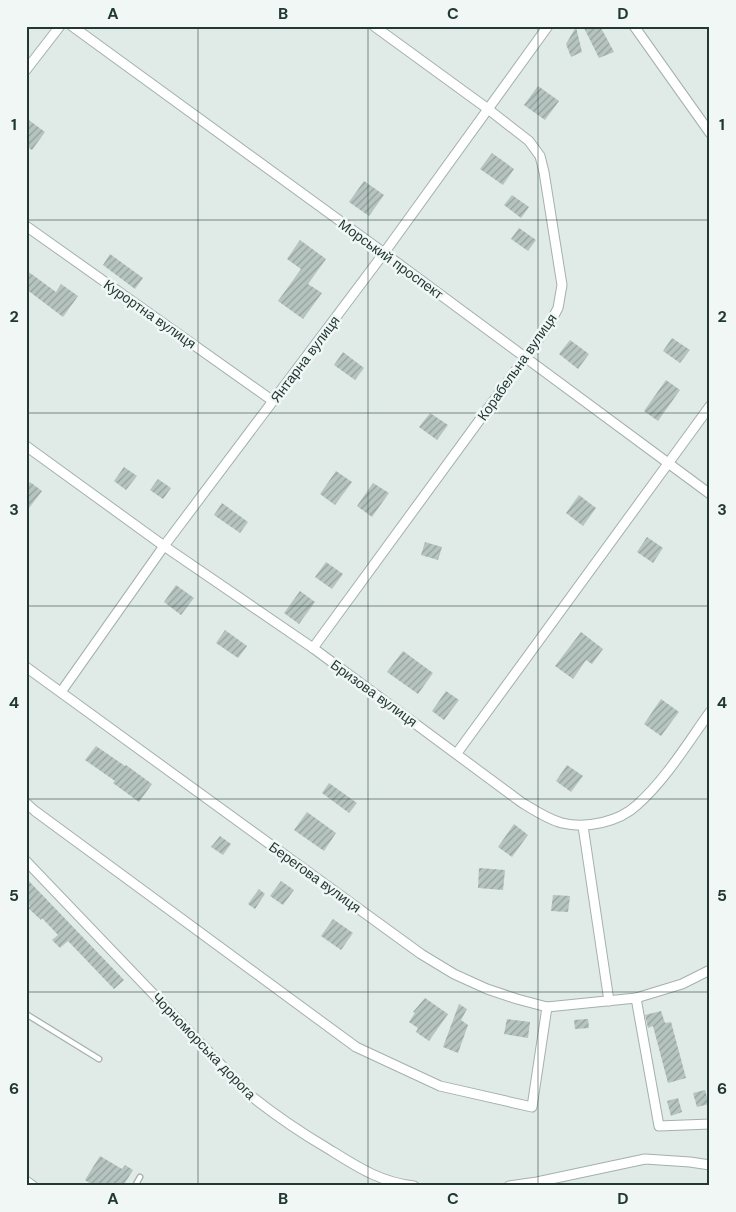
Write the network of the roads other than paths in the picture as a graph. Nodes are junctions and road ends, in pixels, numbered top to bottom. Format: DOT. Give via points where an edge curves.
graph roads {
  1 [pos="60,26"];
  2 [pos="72,26"];
  3 [pos="374,26"];
  4 [pos="548,26"];
  5 [pos="634,26"];
  6 [pos="26,70"];
  7 [pos="488,109"];
  8 [pos="710,133"];
  9 [pos="26,226"];
  10 [pos="384,253"];
  11 [pos="525,358"];
  12 [pos="273,401"];
  13 [pos="710,406"];
  14 [pos="26,446"];
  15 [pos="667,463"];
  16 [pos="710,494"];
  17 [pos="164,546"];
  18 [pos="313,648"];
  19 [pos="26,667"];
  20 [pos="61,692"];
  21 [pos="710,712"];
  22 [pos="457,753"];
  23 [pos="26,803"];
  24 [pos="583,826"];
  25 [pos="26,861"];
  26 [pos="710,970"];
  27 [pos="636,998"];
  28 [pos="609,1001"];
  29 [pos="547,1007"];
  30 [pos="26,1014"];
  31 [pos="99,1059"];
  32 [pos="710,1124"];
  33 [pos="710,1165"];
  34 [pos="140,1177"];
  35 [pos="26,1181"];
  36 [pos="34,1186"];
  37 [pos="135,1186"];
  38 [pos="414,1186"];
  39 [pos="509,1186"];
  1 -- 6 [label="street"];
  2 -- 10 [label="street, Морський проспект"];
  3 -- 7 [label="street, Корабельна вулиця"];
  4 -- 7 [label="street, Янтарна вулиця"];
  5 -- 8 [label="street"];
  7 -- 10 [label="street, Янтарна вулиця"];
  7 -- 11 [label="street, Корабельна вулиця" via="529,141 540,156 562,285 558,308"];
  9 -- 12 [label="street, Курортна вулиця"];
  10 -- 11 [label="street, Морський проспект"];
  10 -- 12 [label="street, Янтарна вулиця"];
  11 -- 15 [label="street, Морський проспект"];
  11 -- 18 [label="street, Корабельна вулиця"];
  12 -- 17 [label="street, Янтарна вулиця"];
  13 -- 15 [label="street"];
  14 -- 17 [label="street, Бризова вулиця"];
  15 -- 16 [label="street, Морський проспект"];
  15 -- 22 [label="street"];
  17 -- 18 [label="street, Бризова вулиця"];
  17 -- 20 [label="street, Янтарна вулиця"];
  18 -- 22 [label="street, Бризова вулиця"];
  19 -- 20 [label="street, Берегова вулиця"];
  20 -- 29 [label="street, Берегова вулиця" via="421,954 487,989"];
  21 -- 24 [label="street, Бризова вулиця" via="658,783 636,807 618,817"];
  22 -- 24 [label="street, Бризова вулиця" via="542,815 562,823"];
  23 -- 29 [label="street" via="356,1047 440,1086 532,1107"];
  24 -- 28 [label="street"];
  25 -- 38 [label="street, Чорноморська дорога" via="250,1096 366,1172 396,1184"];
  26 -- 27 [label="street, Берегова вулиця" via="682,984"];
  27 -- 28 [label="street, Берегова вулиця"];
  27 -- 32 [label="street" via="659,1126"];
  28 -- 29 [label="street, Берегова вулиця"];
  30 -- 31 [label="lane"];
  33 -- 39 [label="street" via="645,1160"];
  34 -- 37 [label="lane"];
  35 -- 36 [label="street"];
}
